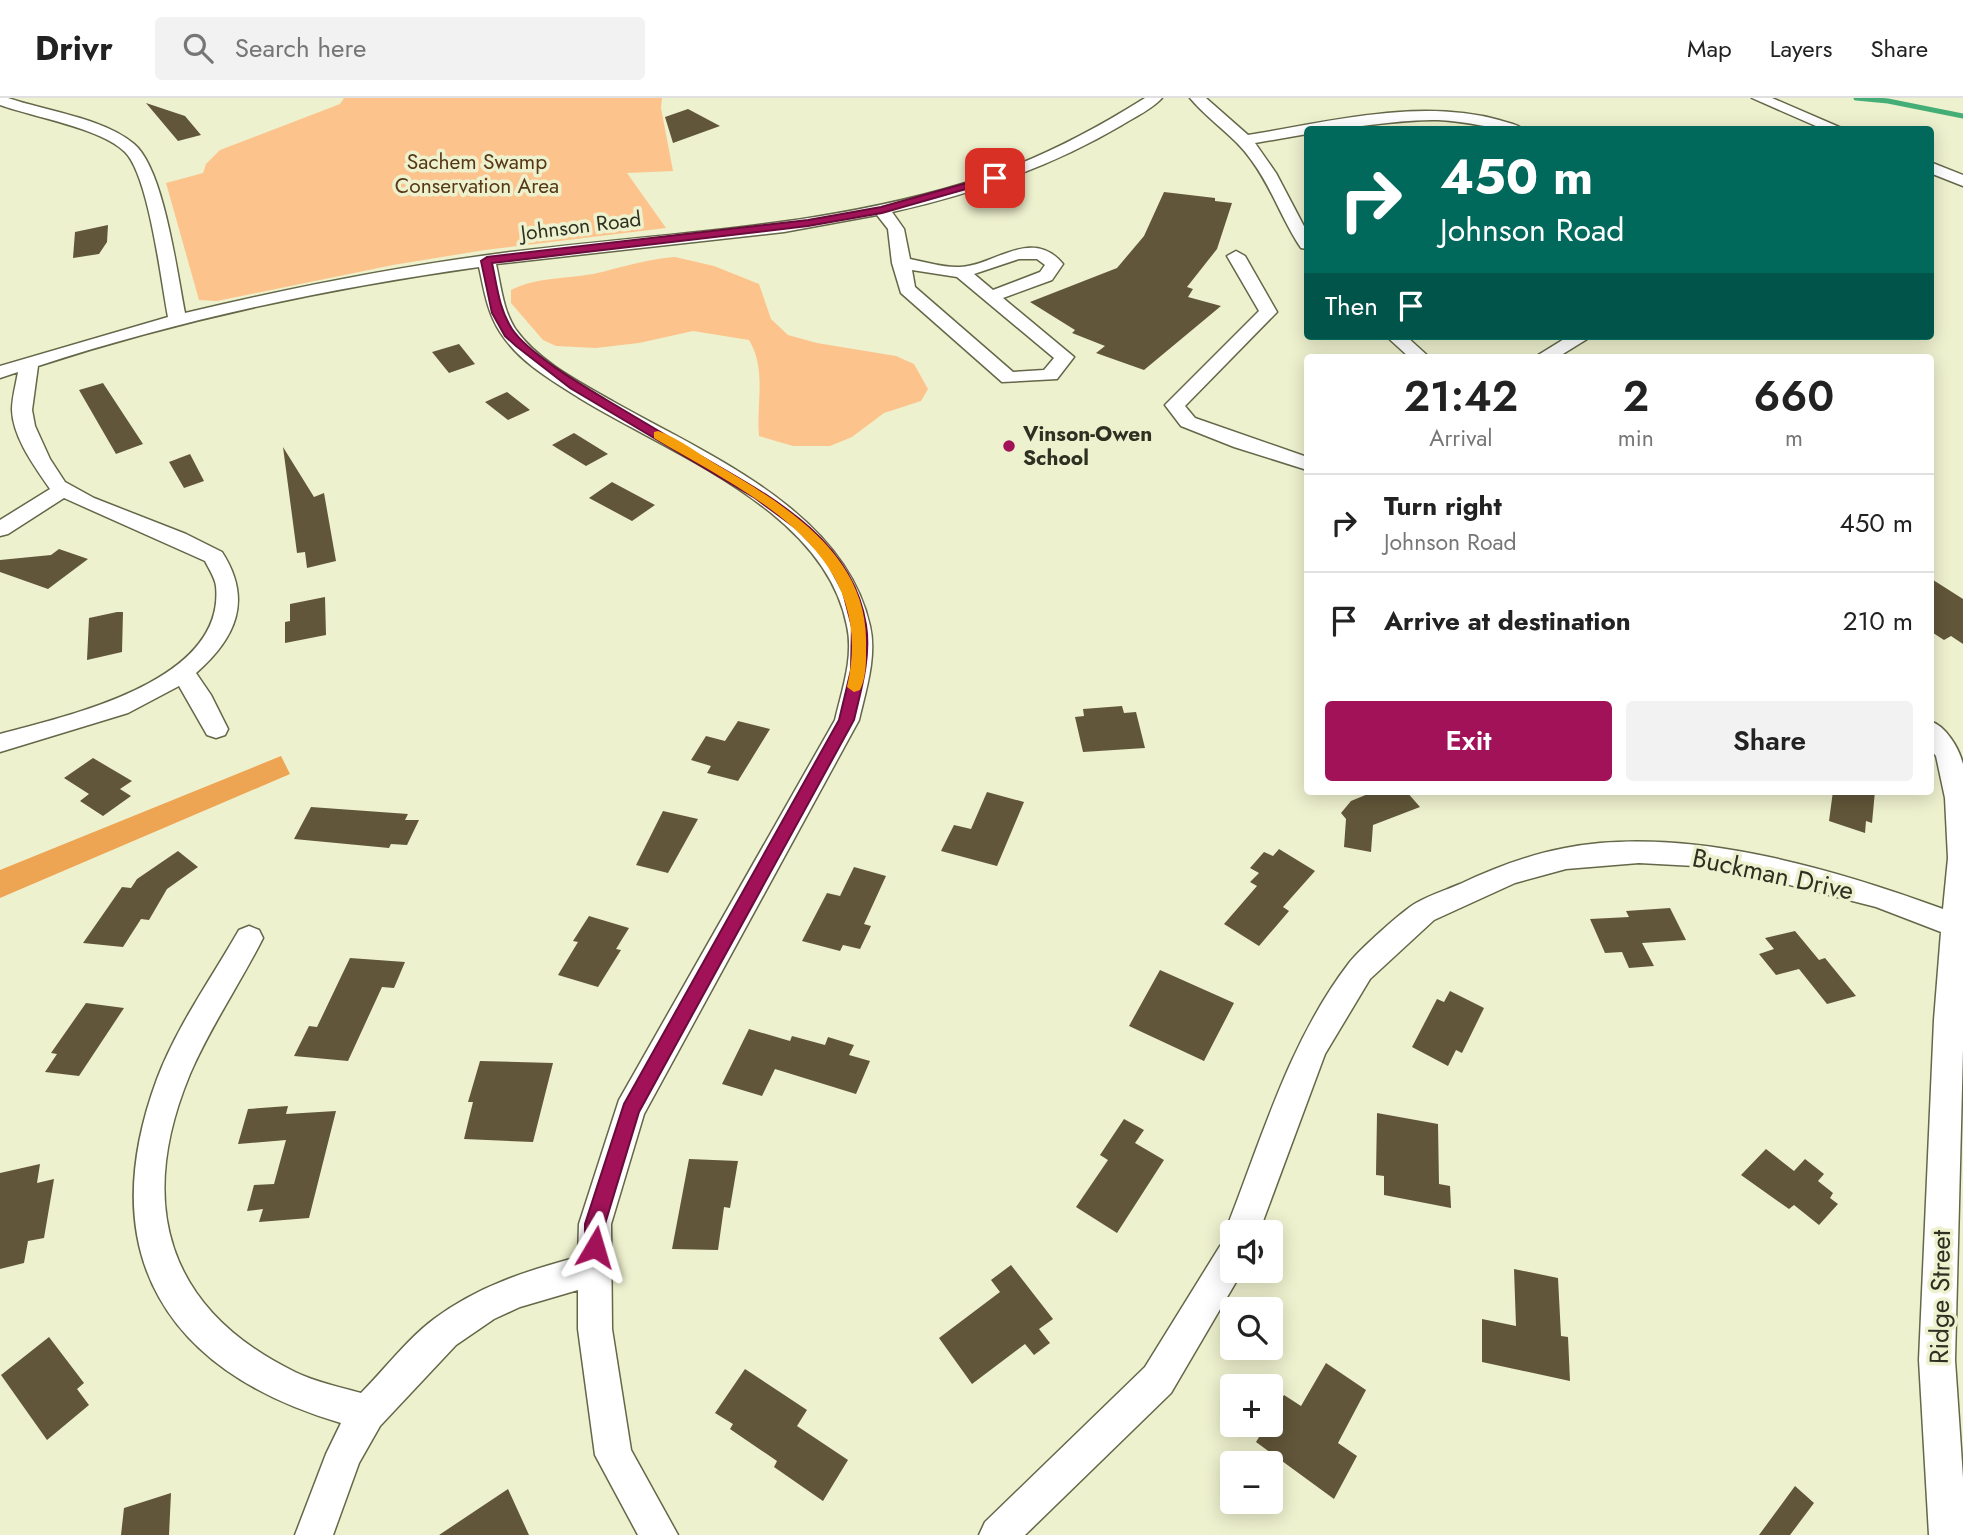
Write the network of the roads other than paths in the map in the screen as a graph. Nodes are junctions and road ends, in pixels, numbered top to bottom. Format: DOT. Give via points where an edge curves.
graph roads {
  1 [pos="1155,98"];
  2 [pos="1197,98"];
  3 [pos="1762,98"];
  4 [pos="0,100"];
  5 [pos="1334,126"];
  6 [pos="1501,126"];
  7 [pos="1829,126"];
  8 [pos="1304,131"];
  9 [pos="1246,140"];
  10 [pos="1934,169"];
  11 [pos="1963,181"];
  12 [pos="882,210"];
  13 [pos="1304,240"];
  14 [pos="1236,256"];
  15 [pos="487,261"];
  16 [pos="901,262"];
  17 [pos="962,273"];
  18 [pos="992,296"];
  19 [pos="178,321"];
  20 [pos="1400,340"];
  21 [pos="1576,340"];
  22 [pos="1416,354"];
  23 [pos="1550,354"];
  24 [pos="29,362"];
  25 [pos="0,372"];
  26 [pos="1304,463"];
  27 [pos="64,489"];
  28 [pos="0,529"];
  29 [pos="182,672"];
  30 [pos="216,729"];
  31 [pos="1934,735"];
  32 [pos="0,743"];
  33 [pos="1961,925"];
  34 [pos="249,938"];
  35 [pos="1247,1220"];
  36 [pos="595,1269"];
  37 [pos="1220,1278"];
  38 [pos="367,1413"];
  39 [pos="314,1535"];
  40 [pos="659,1535"];
  41 [pos="998,1535"];
  42 [pos="1948,1535"];
  1 -- 12 [label="street, Johnson Road" via="1056,154 988,181"];
  2 -- 9 [label="street"];
  3 -- 7 [label="street"];
  4 -- 19 [label="street" via="107,135 132,149 153,195"];
  5 -- 6 [label="street" via="1412,114 1465,117"];
  8 -- 9 [label="street"];
  9 -- 13 [label="street"];
  10 -- 11 [label="street"];
  12 -- 15 [label="street, Johnson Road" via="797,225"];
  12 -- 16 [label="street" via="896,229"];
  14 -- 26 [label="street" via="1268,312 1175,405 1188,422"];
  15 -- 19 [label="street, Johnson Road" via="321,288"];
  15 -- 36 [label="street" via="497,313 509,333 574,386 801,526 830,556 850,592 859,627 858,670 847,720 630,1110 595,1224"];
  16 -- 17 [label="street"];
  16 -- 18 [label="street" via="907,289 1009,378 1050,375 1065,357"];
  17 -- 18 [label="street"];
  17 -- 18 [label="street" via="1017,254 1041,254 1055,264 1046,276"];
  19 -- 24 [label="street, Johnson Road"];
  20 -- 22 [label="street"];
  21 -- 23 [label="street"];
  24 -- 25 [label="street, Johnson Road"];
  24 -- 27 [label="street" via="22,410 25,426 40,459"];
  27 -- 28 [label="street"];
  27 -- 29 [label="street" via="214,557 227,584 225,619 209,649"];
  29 -- 30 [label="street"];
  29 -- 32 [label="street" via="101,715"];
  31 -- 33 [label="street, Ridge Street" via="1948,754 1958,798"];
  33 -- 35 [label="street, Buckman Drive" via="1868,894 1695,855 1639,852 1566,858 1507,874 1424,912 1360,970 1312,1049"];
  33 -- 42 [label="street, Ridge Street" via="1944,1120 1937,1360"];
  34 -- 38 [label="street" via="174,1075 154,1132 148,1182 154,1248 167,1283 213,1343 282,1385"];
  36 -- 38 [label="street" via="516,1291 482,1307 444,1334"];
  36 -- 40 [label="street" via="594,1329 613,1455"];
  37 -- 41 [label="street" via="1158,1380"];
  38 -- 39 [label="street" via="344,1454"];
}
